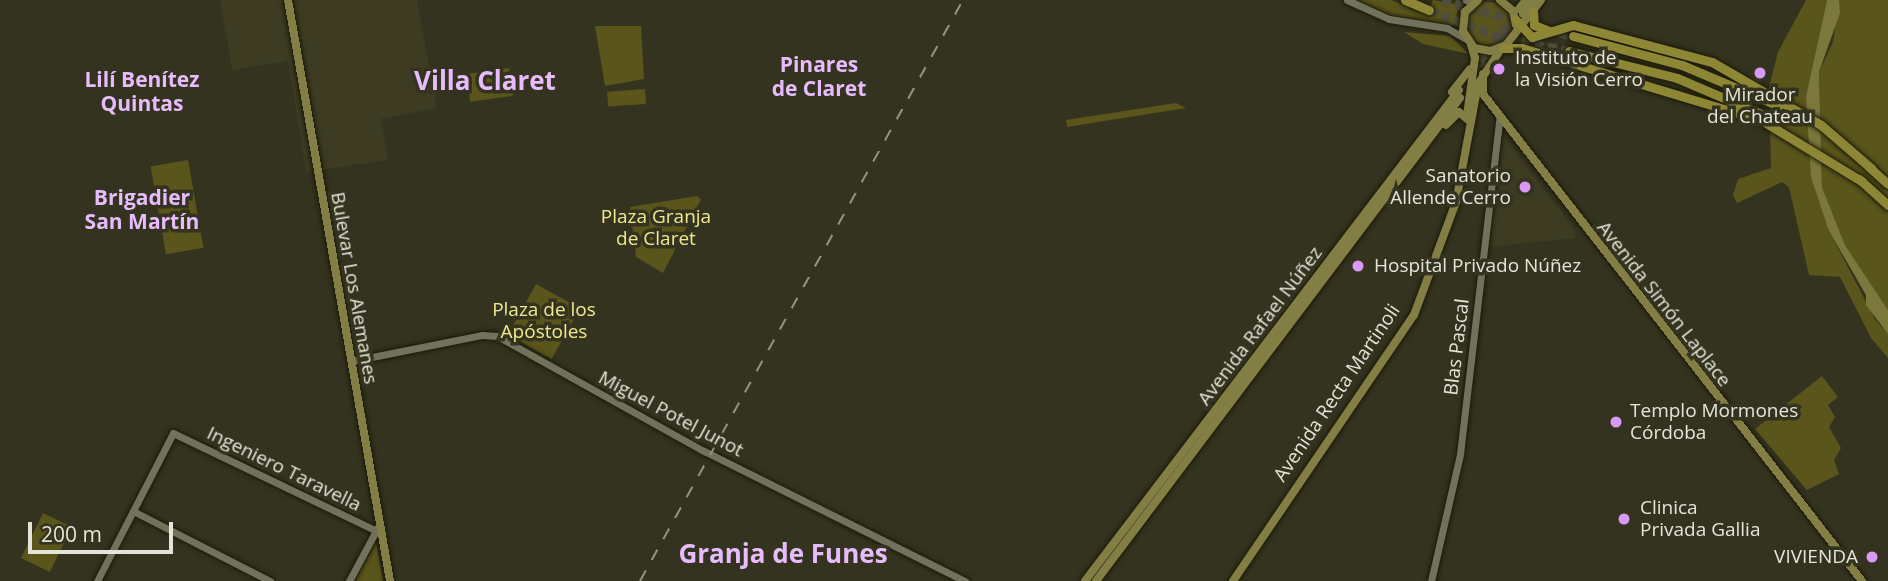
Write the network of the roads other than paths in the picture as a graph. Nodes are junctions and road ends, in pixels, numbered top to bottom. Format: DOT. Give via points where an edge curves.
graph roads {
  1 [pos="288,0"];
  2 [pos="1347,0"];
  3 [pos="1405,0"];
  4 [pos="1500,0"];
  5 [pos="1526,0"];
  6 [pos="1533,0"];
  7 [pos="1541,0"];
  8 [pos="1473,1"];
  9 [pos="1429,10"];
  10 [pos="1522,16"];
  11 [pos="1550,31"];
  12 [pos="1573,36"];
  13 [pos="1468,42"];
  14 [pos="1502,48"];
  15 [pos="1569,51"];
  16 [pos="1474,65"];
  17 [pos="1483,74"];
  18 [pos="1460,94"];
  19 [pos="1776,101"];
  20 [pos="1500,116"];
  21 [pos="1467,119"];
  22 [pos="1783,127"];
  23 [pos="1888,184"];
  24 [pos="1382,199"];
  25 [pos="1886,204"];
  26 [pos="1296,319"];
  27 [pos="1285,320"];
  28 [pos="1278,330"];
  29 [pos="352,361"];
  30 [pos="1257,369"];
  31 [pos="1340,420"];
  32 [pos="1325,450"];
  33 [pos="133,511"];
  34 [pos="379,529"];
  35 [pos="97,581"];
  36 [pos="270,581"];
  37 [pos="349,581"];
  38 [pos="390,581"];
  39 [pos="965,581"];
  40 [pos="1085,581"];
  41 [pos="1096,581"];
  42 [pos="1227,581"];
  43 [pos="1233,581"];
  44 [pos="1431,581"];
  45 [pos="1862,581"];
  1 -- 29 [label="main road, Bulevar Los Alemanes"];
  2 -- 13 [label="main road" via="1396,21 1451,30"];
  3 -- 9 [label="highway"];
  4 -- 10 [label="main road"];
  5 -- 10 [label="main road"];
  6 -- 10 [label="main road"];
  7 -- 10 [label="main road"];
  8 -- 13 [label="main road, Avenida Recta Martinoli" via="1463,20"];
  10 -- 11 [label="highway" via="1535,27"];
  10 -- 11 [label="highway" via="1535,37"];
  10 -- 14 [label="main road"];
  11 -- 19 [label="highway" via="1573,26 1683,51 1724,67"];
  12 -- 19 [label="highway" via="1691,68"];
  13 -- 14 [label="main road" via="1486,51"];
  13 -- 16 [label="main road, Avenida Recta Martinoli"];
  14 -- 17 [label="main road"];
  14 -- 22 [label="highway" via="1522,48"];
  15 -- 22 [label="highway" via="1677,78"];
  16 -- 21 [label="main road, Avenida Recta Martinoli"];
  16 -- 24 [label="main road"];
  17 -- 20 [label="main road, Avenida Simón Laplace" via="1481,90"];
  17 -- 32 [label="main road, Avenida Recta Martinoli" via="1456,202 1428,285 1392,353"];
  18 -- 24 [label="main road, Avenida Rafael Núñez"];
  19 -- 23 [label="highway"];
  20 -- 44 [label="main road, Blas Pascal" via="1460,454"];
  20 -- 45 [label="main road, Avenida Simón Laplace"];
  21 -- 24 [label="main road" via="1464,113 1455,114"];
  21 -- 31 [label="main road, Avenida Recta Martinoli" via="1451,201 1423,284 1388,351"];
  22 -- 25 [label="highway" via="1863,182"];
  24 -- 26 [label="main road, Avenida Rafael Núñez"];
  24 -- 27 [label="main road, Avenida Rafael Núñez"];
  26 -- 27 [label="main road"];
  26 -- 30 [label="main road, Avenida Rafael Núñez"];
  27 -- 28 [label="main road, Avenida Rafael Núñez"];
  28 -- 30 [label="main road"];
  28 -- 40 [label="main road, Avenida Rafael Núñez"];
  29 -- 34 [label="main road, Bulevar Los Alemanes"];
  29 -- 39 [label="main road, Miguel Potel Junot" via="482,335 497,337 704,451"];
  30 -- 41 [label="main road, Avenida Rafael Núñez"];
  31 -- 32 [label="main road"];
  31 -- 42 [label="main road, Avenida Recta Martinoli"];
  32 -- 43 [label="main road, Avenida Recta Martinoli"];
  33 -- 34 [label="main road, Ingeniero Taravella" via="173,433"];
  33 -- 35 [label="main road"];
  33 -- 36 [label="main road"];
  34 -- 37 [label="main road"];
  34 -- 38 [label="main road, Bulevar Los Alemanes"];
}
